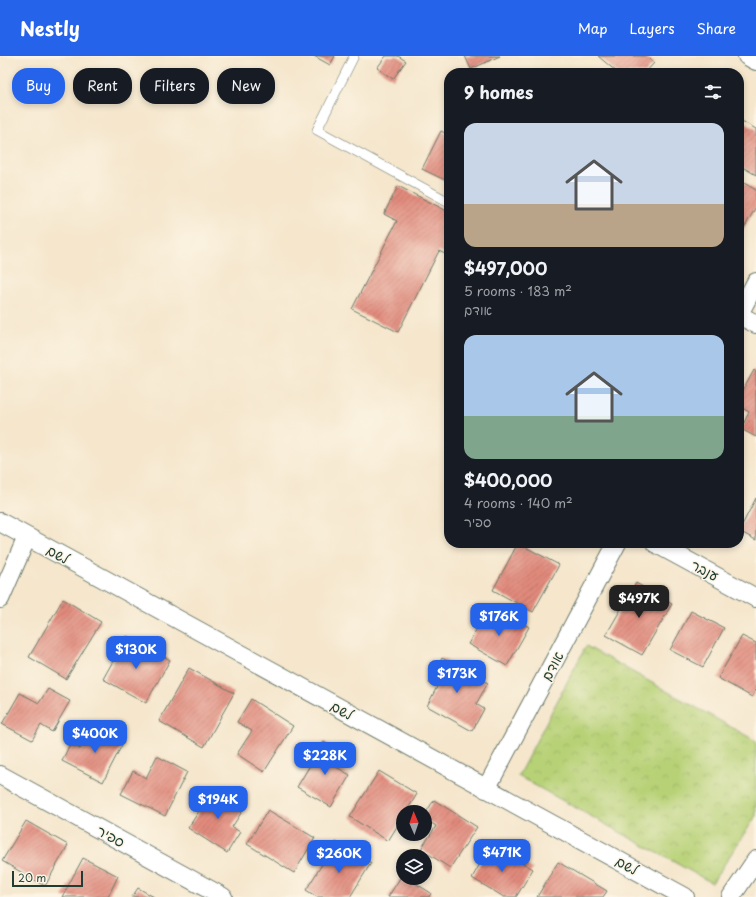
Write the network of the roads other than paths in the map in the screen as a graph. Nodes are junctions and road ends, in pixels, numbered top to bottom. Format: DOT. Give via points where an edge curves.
graph roads {
  1 [pos="354,56"];
  2 [pos="747,56"];
  3 [pos="756,61"];
  4 [pos="444,199"];
  5 [pos="756,282"];
  6 [pos="744,305"];
  7 [pos="744,318"];
  8 [pos="756,324"];
  9 [pos="0,522"];
  10 [pos="27,537"];
  11 [pos="614,548"];
  12 [pos="664,548"];
  13 [pos="756,598"];
  14 [pos="0,599"];
  15 [pos="0,776"];
  16 [pos="486,788"];
  17 [pos="756,860"];
  18 [pos="216,895"];
  19 [pos="685,897"];
  20 [pos="731,897"];
  1 -- 4 [label="lane" via="317,130"];
  2 -- 3 [label="street"];
  5 -- 6 [label="street"];
  7 -- 8 [label="street"];
  9 -- 10 [label="street, לשם"];
  10 -- 14 [label="street"];
  10 -- 16 [label="street, לשם"];
  11 -- 16 [label="street, אודם"];
  12 -- 13 [label="street, ענבר"];
  15 -- 18 [label="street, ספיר"];
  16 -- 19 [label="street, לשם"];
  17 -- 20 [label="street"];
}
